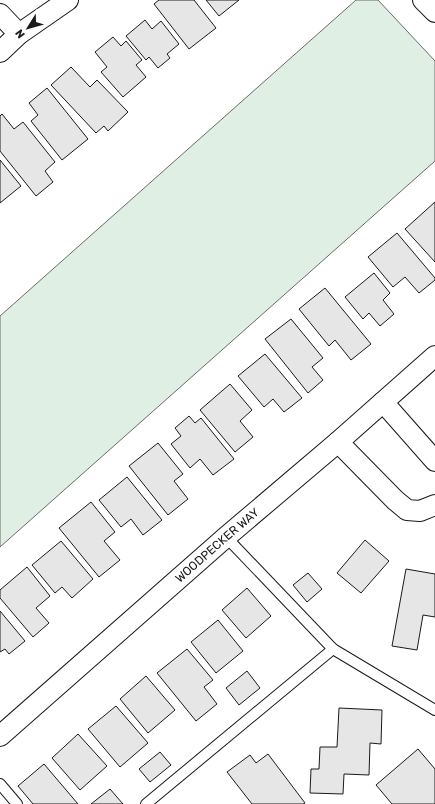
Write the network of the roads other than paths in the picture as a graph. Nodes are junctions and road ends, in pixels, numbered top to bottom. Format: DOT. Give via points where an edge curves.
graph roads {
  1 [pos="68,0"];
  2 [pos="423,0"];
  3 [pos="435,12"];
  4 [pos="0,14"];
  5 [pos="19,34"];
  6 [pos="0,52"];
  7 [pos="435,356"];
  8 [pos="383,402"];
  9 [pos="338,442"];
  10 [pos="435,461"];
  11 [pos="435,506"];
  12 [pos="226,536"];
  13 [pos="333,649"];
  14 [pos="435,710"];
  15 [pos="0,736"];
  16 [pos="0,784"];
  17 [pos="17,804"];
  18 [pos="146,804"];
  1 -- 5 [label="street"];
  2 -- 3 [label="street"];
  4 -- 5 [label="street"];
  5 -- 6 [label="street"];
  7 -- 8 [label="street, WOODPECKER WAY"];
  8 -- 9 [label="street, WOODPECKER WAY"];
  8 -- 10 [label="street"];
  9 -- 11 [label="street" via="407,510 420,511"];
  9 -- 12 [label="street, WOODPECKER WAY"];
  12 -- 13 [label="lane"];
  12 -- 15 [label="street, WOODPECKER WAY"];
  13 -- 14 [label="lane"];
  13 -- 18 [label="lane"];
  16 -- 17 [label="lane"];
}
